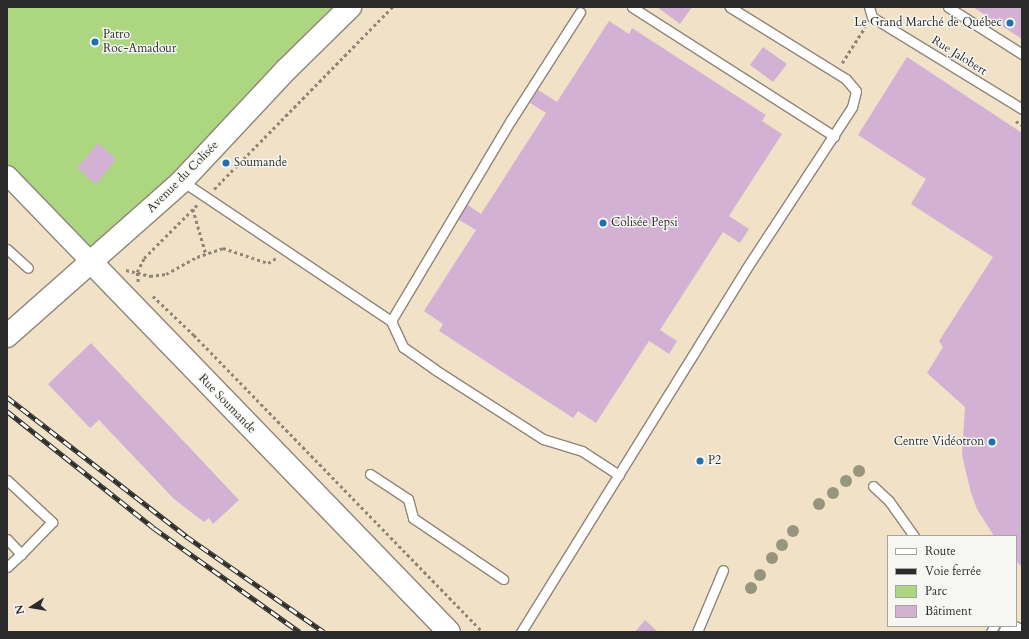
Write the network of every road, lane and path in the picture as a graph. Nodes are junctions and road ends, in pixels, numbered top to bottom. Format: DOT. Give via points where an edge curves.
graph roads {
  1 [pos="350,7"];
  2 [pos="392,7"];
  3 [pos="632,7"];
  4 [pos="730,7"];
  5 [pos="869,7"];
  6 [pos="948,7"];
  7 [pos="580,12"];
  8 [pos="866,19"];
  9 [pos="1022,54"];
  10 [pos="836,73"];
  11 [pos="1022,109"];
  12 [pos="834,136"];
  13 [pos="7,175"];
  14 [pos="182,181"];
  15 [pos="206,197"];
  16 [pos="192,209"];
  17 [pos="7,249"];
  18 [pos="287,252"];
  19 [pos="206,254"];
  20 [pos="92,263"];
  21 [pos="28,268"];
  22 [pos="137,272"];
  23 [pos="143,287"];
  24 [pos="149,292"];
  25 [pos="391,321"];
  26 [pos="7,336"];
  27 [pos="370,474"];
  28 [pos="619,475"];
  29 [pos="7,480"];
  30 [pos="873,486"];
  31 [pos="913,535"];
  32 [pos="7,539"];
  33 [pos="21,554"];
  34 [pos="7,567"];
  35 [pos="723,570"];
  36 [pos="503,579"];
  37 [pos="449,632"];
  38 [pos="484,632"];
  39 [pos="521,632"];
  40 [pos="698,632"];
  1 -- 14 [label="street, Avenue du Colisée" via="286,70"];
  2 -- 15 [label="path"];
  3 -- 12 [label="lane"];
  4 -- 10 [label="lane"];
  5 -- 11 [label="lane, Rue Jalobert" via="872,17"];
  6 -- 9 [label="lane"];
  7 -- 25 [label="lane" via="511,120"];
  8 -- 10 [label="path" via="866,25"];
  10 -- 12 [label="lane" via="856,91 852,107"];
  12 -- 28 [label="lane" via="746,269"];
  13 -- 20 [label="street, Rue Soumande"];
  14 -- 15 [label="lane"];
  14 -- 20 [label="street, Avenue du Colisée"];
  15 -- 16 [label="path"];
  15 -- 18 [label="lane"];
  16 -- 19 [label="path"];
  16 -- 22 [label="path" via="144,258"];
  17 -- 21 [label="lane"];
  18 -- 19 [label="path" via="268,263 223,248"];
  18 -- 25 [label="lane"];
  19 -- 22 [label="path" via="166,274 150,276"];
  20 -- 26 [label="street, Avenue du Colisée"];
  20 -- 37 [label="street, Rue Soumande"];
  22 -- 23 [label="path" via="137,281"];
  24 -- 38 [label="path"];
  25 -- 28 [label="lane" via="403,347 434,370 544,439 582,451"];
  27 -- 36 [label="lane" via="408,499 413,518"];
  28 -- 39 [label="lane"];
  29 -- 33 [label="lane" via="52,522"];
  30 -- 31 [label="lane" via="889,501"];
  32 -- 33 [label="lane"];
  33 -- 34 [label="lane"];
  35 -- 40 [label="lane"];
}
